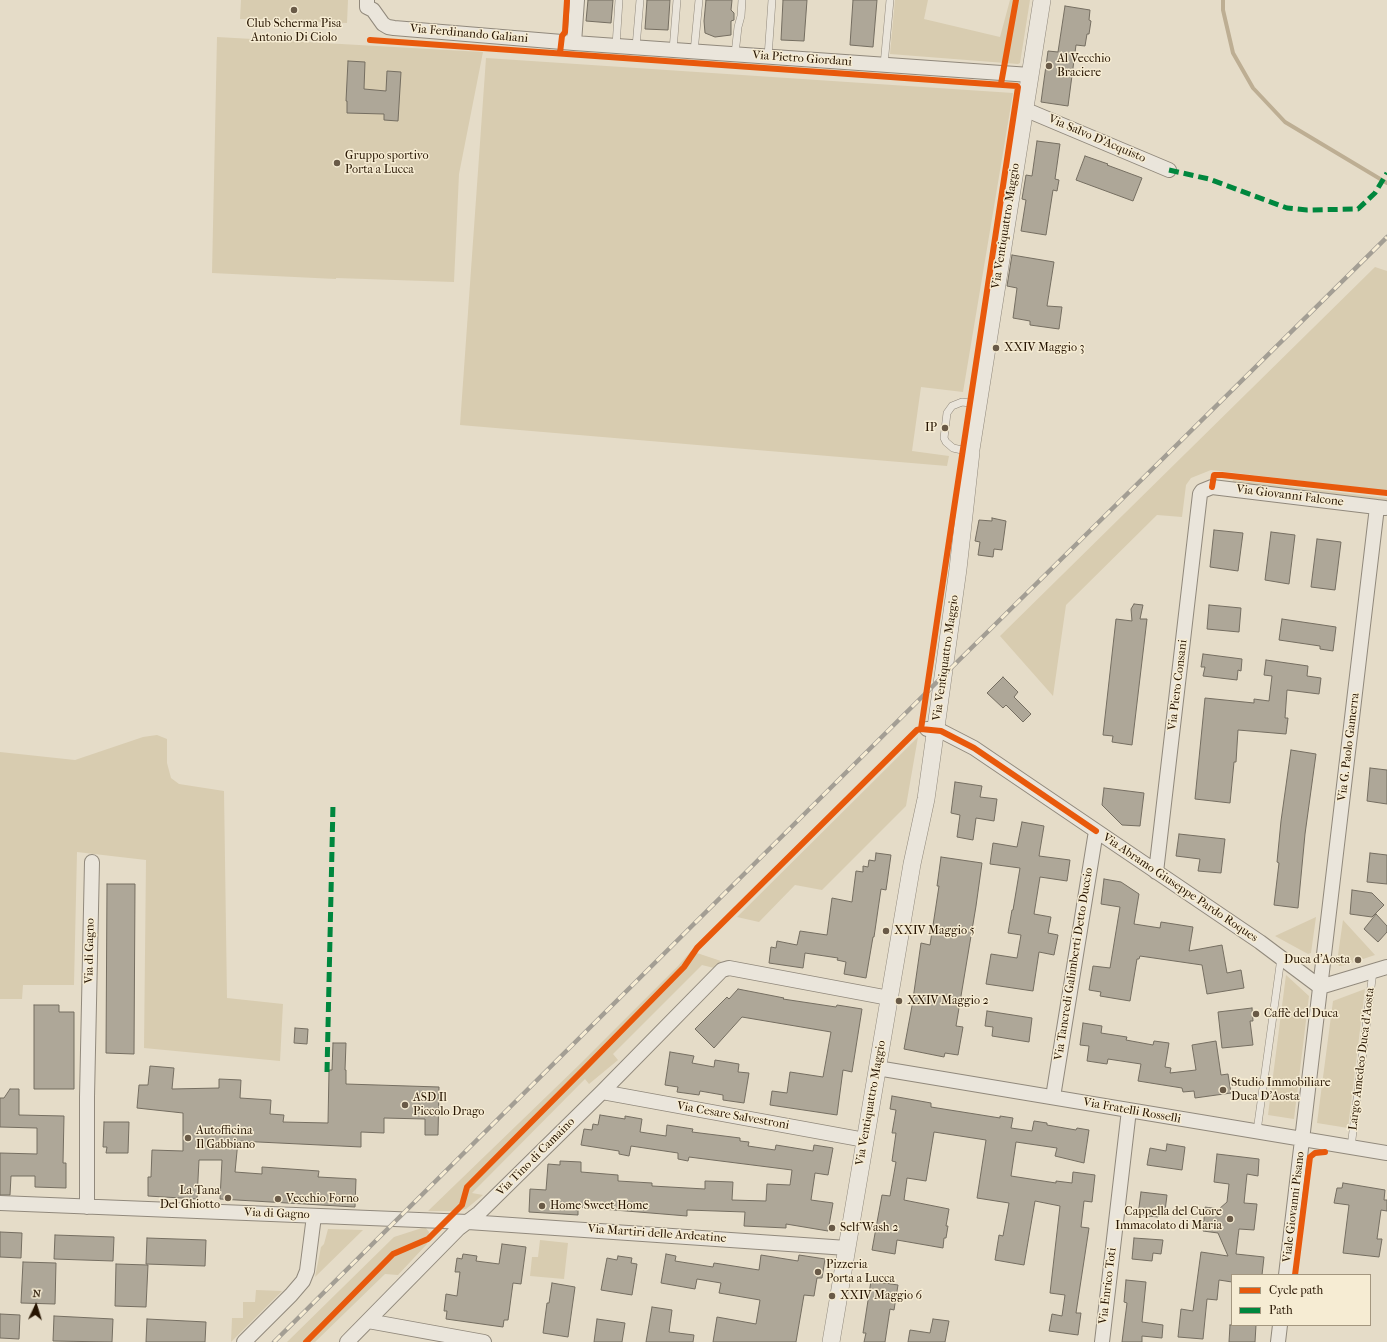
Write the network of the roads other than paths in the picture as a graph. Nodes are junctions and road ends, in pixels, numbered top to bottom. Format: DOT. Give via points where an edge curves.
graph roads {
  1 [pos="577,0"];
  2 [pos="619,0"];
  3 [pos="640,0"];
  4 [pos="677,0"];
  5 [pos="699,0"];
  6 [pos="742,0"];
  7 [pos="772,0"];
  8 [pos="890,0"];
  9 [pos="1042,0"];
  10 [pos="373,3"];
  11 [pos="574,43"];
  12 [pos="616,46"];
  13 [pos="636,47"];
  14 [pos="673,50"];
  15 [pos="694,52"];
  16 [pos="735,54"];
  17 [pos="768,57"];
  18 [pos="884,65"];
  19 [pos="1030,75"];
  20 [pos="1024,109"];
  21 [pos="1169,170"];
  22 [pos="978,404"];
  23 [pos="971,452"];
  24 [pos="1199,499"];
  25 [pos="1382,507"];
  26 [pos="932,730"];
  27 [pos="1096,831"];
  28 [pos="92,862"];
  29 [pos="1156,872"];
  30 [pos="1281,957"];
  31 [pos="1387,967"];
  32 [pos="1373,971"];
  33 [pos="1320,987"];
  34 [pos="889,998"];
  35 [pos="877,1068"];
  36 [pos="602,1092"];
  37 [pos="1053,1097"];
  38 [pos="1129,1110"];
  39 [pos="1257,1131"];
  40 [pos="1302,1139"];
  41 [pos="865,1140"];
  42 [pos="1351,1147"];
  43 [pos="1387,1153"];
  44 [pos="0,1203"];
  45 [pos="87,1207"];
  46 [pos="314,1216"];
  47 [pos="468,1222"];
  48 [pos="847,1248"];
  49 [pos="1286,1274"];
  50 [pos="368,1321"];
  51 [pos="1280,1326"];
  52 [pos="244,1342"];
  53 [pos="347,1342"];
  54 [pos="484,1342"];
  55 [pos="831,1342"];
  56 [pos="1102,1342"];
  57 [pos="1278,1342"];
  1 -- 11 [label="street"];
  2 -- 12 [label="lane"];
  3 -- 13 [label="lane"];
  4 -- 14 [label="lane"];
  5 -- 15 [label="lane"];
  6 -- 16 [label="lane"];
  7 -- 17 [label="lane"];
  8 -- 18 [label="lane"];
  9 -- 19 [label="street, Via Ventiquattro Maggio"];
  10 -- 11 [label="street, Via Ferdinando Galiani" via="383,24 390,28"];
  11 -- 12 [label="street, Via Pietro Giordani"];
  12 -- 13 [label="street, Via Pietro Giordani"];
  13 -- 14 [label="street, Via Pietro Giordani"];
  14 -- 15 [label="street, Via Pietro Giordani"];
  15 -- 16 [label="street, Via Pietro Giordani"];
  16 -- 17 [label="street, Via Pietro Giordani"];
  17 -- 18 [label="street, Via Pietro Giordani"];
  18 -- 19 [label="street, Via Pietro Giordani"];
  19 -- 20 [label="street, Via Ventiquattro Maggio"];
  20 -- 21 [label="street, Via Salvo D'Acquisto"];
  20 -- 22 [label="street, Via Ventiquattro Maggio"];
  22 -- 23 [label="street, Via Ventiquattro Maggio"];
  22 -- 23 [label="lane" via="962,402 952,406 947,413 944,438 946,442 953,448"];
  23 -- 26 [label="street, Via Ventiquattro Maggio" via="950,567"];
  24 -- 25 [label="street, Via Giovanni Falcone" via="1202,491 1212,487"];
  24 -- 29 [label="street, Via Piero Consani"];
  25 -- 33 [label="street, Via G. Paolo Gamerra"];
  26 -- 27 [label="street, Via Abramo Giuseppe Pardo Roques" via="953,736 974,748"];
  26 -- 34 [label="street, Via Ventiquattro Maggio" via="926,799"];
  27 -- 29 [label="street, Via Abramo Giuseppe Pardo Roques"];
  27 -- 37 [label="street, Via Tancredi Galimberti Detto Duccio"];
  28 -- 45 [label="street, Via di Gagno"];
  29 -- 30 [label="street, Via Abramo Giuseppe Pardo Roques"];
  30 -- 33 [label="street, Via Abramo Giuseppe Pardo Roques"];
  30 -- 39 [label="lane"];
  31 -- 32 [label="street"];
  32 -- 33 [label="street"];
  32 -- 42 [label="lane, Largo Amedeo Duca d'Aosta"];
  33 -- 40 [label="street"];
  34 -- 35 [label="street, Via Ventiquattro Maggio"];
  34 -- 36 [label="street, Via Tino di Camaino" via="729,968 722,970"];
  35 -- 37 [label="street, Via Fratelli Rosselli"];
  35 -- 41 [label="street, Via Ventiquattro Maggio"];
  36 -- 41 [label="street, Via Cesare Salvestroni"];
  36 -- 47 [label="street, Via Tino di Camaino"];
  37 -- 38 [label="street, Via Fratelli Rosselli"];
  38 -- 39 [label="street, Via Fratelli Rosselli"];
  38 -- 56 [label="street, Via Enrico Toti"];
  39 -- 40 [label="street, Via Fratelli Rosselli"];
  40 -- 42 [label="street, Via Fratelli Rosselli"];
  40 -- 49 [label="street, Viale Giovanni Pisano"];
  41 -- 48 [label="street, Via Ventiquattro Maggio"];
  42 -- 43 [label="street, Via Fratelli Rosselli"];
  44 -- 45 [label="street, Via di Gagno"];
  45 -- 46 [label="street, Via di Gagno"];
  46 -- 47 [label="street, Via di Gagno"];
  46 -- 52 [label="street" via="307,1271 303,1281"];
  47 -- 48 [label="street, Via Martiri delle Ardeatine"];
  47 -- 50 [label="street, Via Tino di Camaino" via="458,1229"];
  48 -- 55 [label="street, Via Ventiquattro Maggio"];
  50 -- 53 [label="street, Via Tino di Camaino"];
  50 -- 54 [label="street"];
  51 -- 57 [label="street"];
}
